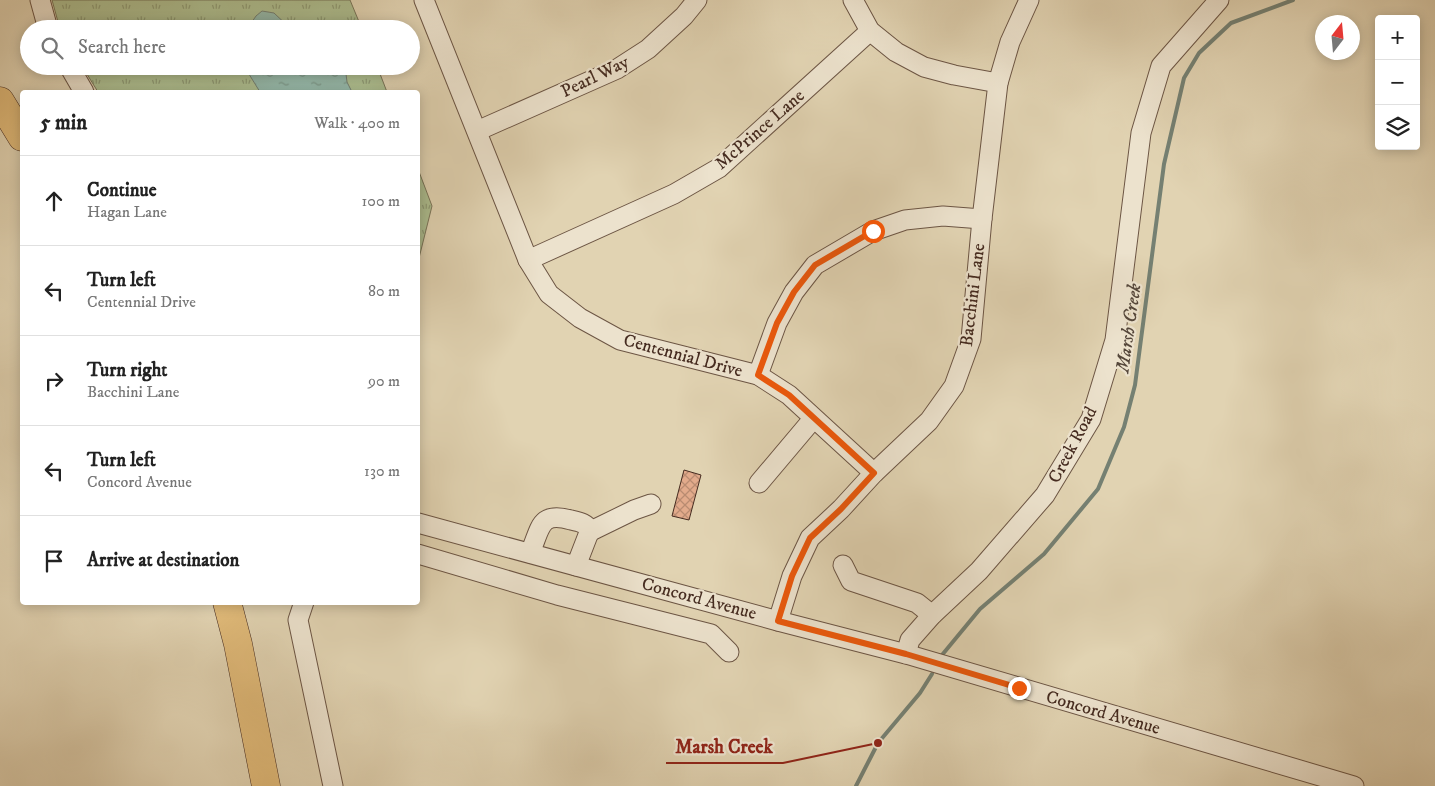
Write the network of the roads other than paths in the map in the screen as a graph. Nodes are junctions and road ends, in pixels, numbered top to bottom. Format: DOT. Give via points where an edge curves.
graph roads {
  1 [pos="40,0"];
  2 [pos="697,0"];
  3 [pos="853,0"];
  4 [pos="1029,0"];
  5 [pos="1219,0"];
  6 [pos="426,1"];
  7 [pos="46,20"];
  8 [pos="870,31"];
  9 [pos="74,75"];
  10 [pos="998,83"];
  11 [pos="83,90"];
  12 [pos="0,101"];
  13 [pos="477,131"];
  14 [pos="20,134"];
  15 [pos="982,219"];
  16 [pos="528,260"];
  17 [pos="758,375"];
  18 [pos="813,419"];
  19 [pos="874,473"];
  20 [pos="759,483"];
  21 [pos="651,504"];
  22 [pos="420,524"];
  23 [pos="591,531"];
  24 [pos="530,553"];
  25 [pos="420,555"];
  26 [pos="843,565"];
  27 [pos="576,566"];
  28 [pos="228,605"];
  29 [pos="303,605"];
  30 [pos="932,615"];
  31 [pos="778,621"];
  32 [pos="728,652"];
  33 [pos="906,654"];
  34 [pos="266,786"];
  35 [pos="333,786"];
  36 [pos="1354,786"];
  1 -- 7 [label="street"];
  2 -- 13 [label="street, Pearl Way" via="648,49 616,68"];
  3 -- 8 [label="street"];
  4 -- 10 [label="street, Bacchini Lane" via="1010,42"];
  5 -- 30 [label="street, Creek Road" via="1162,66 1140,133 1115,340 1091,419 1046,495 979,571"];
  6 -- 13 [label="street, Centennial Drive"];
  8 -- 10 [label="street" via="896,52 924,67"];
  8 -- 16 [label="street, McPrince Lane" via="719,168 674,194"];
  9 -- 11 [label="street"];
  10 -- 15 [label="street, Bacchini Lane"];
  12 -- 14 [label="highway"];
  13 -- 16 [label="street, Centennial Drive"];
  15 -- 17 [label="street" via="943,216 905,220 873,231 815,265 794,292 777,323"];
  15 -- 19 [label="street, Bacchini Lane" via="971,338 954,386 929,421"];
  16 -- 17 [label="street, Centennial Drive" via="549,294 580,318 620,340"];
  17 -- 18 [label="street, Centennial Drive" via="789,395"];
  18 -- 19 [label="street, Centennial Drive"];
  18 -- 20 [label="street"];
  19 -- 31 [label="street, Bacchini Lane" via="810,538 792,576"];
  21 -- 23 [label="street"];
  22 -- 24 [label="street, Concord Avenue"];
  23 -- 24 [label="street" via="587,525 578,522 558,516 549,517"];
  23 -- 27 [label="street"];
  24 -- 27 [label="street, Concord Avenue"];
  25 -- 32 [label="street" via="558,595 711,634"];
  26 -- 30 [label="street" via="851,580 917,604"];
  27 -- 31 [label="street, Concord Avenue"];
  28 -- 34 [label="highway"];
  29 -- 35 [label="street" via="298,620"];
  30 -- 33 [label="street, Creek Road" via="910,640"];
  31 -- 33 [label="street, Concord Avenue"];
  33 -- 36 [label="street, Concord Avenue"];
}
